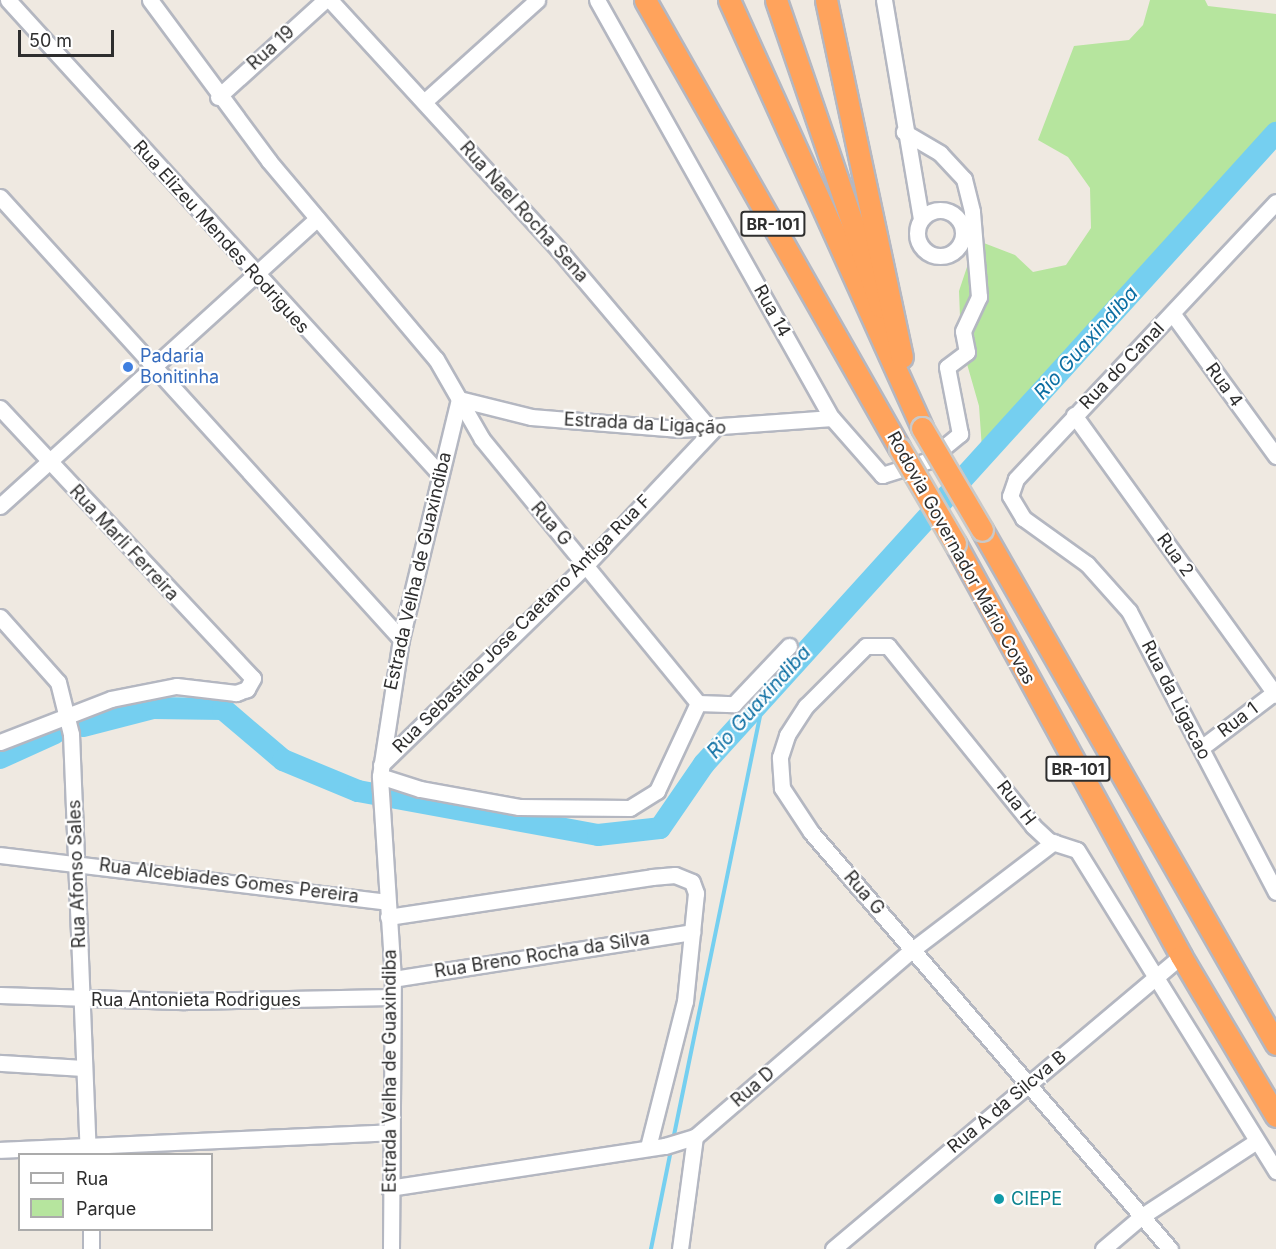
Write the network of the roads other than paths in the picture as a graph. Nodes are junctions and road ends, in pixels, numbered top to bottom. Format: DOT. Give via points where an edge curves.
graph roads {
  1 [pos="8,0"];
  2 [pos="150,0"];
  3 [pos="325,0"];
  4 [pos="330,0"];
  5 [pos="537,0"];
  6 [pos="597,0"];
  7 [pos="645,0"];
  8 [pos="729,0"];
  9 [pos="776,0"];
  10 [pos="826,0"];
  11 [pos="884,0"];
  12 [pos="218,97"];
  13 [pos="425,101"];
  14 [pos="904,132"];
  15 [pos="0,197"];
  16 [pos="1274,210"];
  17 [pos="318,219"];
  18 [pos="921,219"];
  19 [pos="255,276"];
  20 [pos="1172,313"];
  21 [pos="152,370"];
  22 [pos="459,399"];
  23 [pos="0,408"];
  24 [pos="1074,415"];
  25 [pos="832,418"];
  26 [pos="922,428"];
  27 [pos="712,431"];
  28 [pos="1276,456"];
  29 [pos="49,462"];
  30 [pos="438,472"];
  31 [pos="0,506"];
  32 [pos="1045,531"];
  33 [pos="587,564"];
  34 [pos="0,617"];
  35 [pos="400,639"];
  36 [pos="789,646"];
  37 [pos="1276,693"];
  38 [pos="698,703"];
  39 [pos="68,718"];
  40 [pos="0,742"];
  41 [pos="1201,748"];
  42 [pos="381,782"];
  43 [pos="793,808"];
  44 [pos="1054,842"];
  45 [pos="0,855"];
  46 [pos="75,861"];
  47 [pos="1276,892"];
  48 [pos="387,909"];
  49 [pos="692,932"];
  50 [pos="912,950"];
  51 [pos="1181,956"];
  52 [pos="393,979"];
  53 [pos="1155,979"];
  54 [pos="0,995"];
  55 [pos="392,997"];
  56 [pos="83,1000"];
  57 [pos="1276,1044"];
  58 [pos="0,1064"];
  59 [pos="84,1068"];
  60 [pos="1029,1084"];
  61 [pos="1276,1116"];
  62 [pos="389,1132"];
  63 [pos="688,1139"];
  64 [pos="1255,1142"];
  65 [pos="648,1147"];
  66 [pos="0,1150"];
  67 [pos="88,1150"];
  68 [pos="1276,1171"];
  69 [pos="388,1188"];
  70 [pos="1142,1216"];
  71 [pos="91,1231"];
  72 [pos="91,1249"];
  73 [pos="392,1249"];
  74 [pos="680,1249"];
  75 [pos="833,1249"];
  76 [pos="1103,1249"];
  77 [pos="1170,1249"];
  1 -- 19 [label="street, Rua Elizeu Mendes Rodrigues"];
  2 -- 12 [label="street"];
  3 -- 12 [label="street, Rua 19"];
  4 -- 13 [label="street, Rua Nael Rocha Sena"];
  5 -- 13 [label="street"];
  6 -- 25 [label="street, Rua 14"];
  7 -- 51 [label="highway, Rodovia Governador Mário Covas / BR-101, bridge" via="955,543"];
  8 -- 26 [label="highway, Rodovia Governador Mário Covas / BR-101"];
  9 -- 26 [label="highway, BR-101"];
  10 -- 26 [label="highway, BR-101" via="896,334"];
  11 -- 14 [label="street"];
  12 -- 17 [label="street"];
  13 -- 27 [label="street, Rua Nael Rocha Sena"];
  14 -- 18 [label="street"];
  14 -- 25 [label="street, Rua 14" via="949,161 964,179 972,211 979,297 963,331 968,352 947,371 960,434 948,447 900,473 877,474"];
  15 -- 21 [label="street"];
  16 -- 20 [label="street, Rua do Canal"];
  17 -- 19 [label="street"];
  17 -- 22 [label="street" via="436,359"];
  19 -- 21 [label="street"];
  19 -- 30 [label="street, Rua Elizeu Mendes Rodrigues"];
  20 -- 24 [label="street, Rua do Canal"];
  20 -- 28 [label="street, Rua 4"];
  21 -- 29 [label="street"];
  21 -- 35 [label="street"];
  22 -- 27 [label="street, Estrada da Ligação" via="541,418"];
  22 -- 30 [label="street, Estrada Velha de Guaxindiba"];
  22 -- 33 [label="street, Rua G" via="482,439"];
  23 -- 29 [label="street, Rua Marli Ferreira"];
  24 -- 32 [label="street, Rua do Canal" via="1010,491 1017,511"];
  24 -- 37 [label="street, Rua 2"];
  25 -- 27 [label="street, Estrada da Ligação"];
  26 -- 57 [label="highway, Rodovia Governador Mário Covas / BR-101, bridge"];
  27 -- 33 [label="street, Rua Sebastiao Jose Caetano Antiga Rua F"];
  29 -- 31 [label="street"];
  29 -- 39 [label="street, Rua Marli Ferreira" via="252,675 251,685 242,692 168,687 111,699"];
  30 -- 35 [label="street, Estrada Velha de Guaxindiba"];
  32 -- 41 [label="street, Rua da Ligacao" via="1087,564 1129,611"];
  33 -- 38 [label="street, Rua G"];
  33 -- 42 [label="street, Rua Sebastiao Jose Caetano Antiga Rua F"];
  34 -- 39 [label="street, Rua Afonso Sales" via="58,682"];
  35 -- 42 [label="street, Estrada Velha de Guaxindiba"];
  36 -- 38 [label="street" via="734,704"];
  37 -- 41 [label="street, Rua 1"];
  38 -- 42 [label="street" via="657,791 630,808 519,807"];
  39 -- 40 [label="street"];
  39 -- 46 [label="street, Rua Afonso Sales" via="74,761"];
  41 -- 47 [label="street, Rua da Ligacao"];
  42 -- 48 [label="street, Estrada Velha de Guaxindiba"];
  43 -- 44 [label="street, Rua H" via="780,781 788,735 829,681 866,646 878,642 888,646 1033,826"];
  43 -- 50 [label="street, Rua G"];
  44 -- 50 [label="street, Rua D"];
  44 -- 53 [label="street, Rua H" via="1077,850"];
  45 -- 46 [label="street, Rua Alcebiades Gomes Pereira"];
  46 -- 48 [label="street, Rua Alcebiades Gomes Pereira"];
  46 -- 56 [label="street, Rua Afonso Sales"];
  48 -- 49 [label="street, Rua Alcebiades Gomes Pereira" via="675,875 696,889"];
  48 -- 52 [label="street, Estrada Velha de Guaxindiba"];
  49 -- 52 [label="street, Rua Breno Rocha da Silva"];
  49 -- 65 [label="street" via="680,1029"];
  50 -- 60 [label="street, Rua G"];
  50 -- 63 [label="street, Rua D"];
  51 -- 53 [label="street, Rua A da Silcva B"];
  51 -- 61 [label="highway, Rodovia Governador Mário Covas / BR-101"];
  52 -- 55 [label="street, Estrada Velha de Guaxindiba"];
  53 -- 60 [label="street, Rua A da Silcva B"];
  53 -- 64 [label="street, Rua H"];
  54 -- 56 [label="street, Rua Antonieta Rodrigues"];
  55 -- 56 [label="street, Rua Antonieta Rodrigues"];
  55 -- 62 [label="street, Estrada Velha de Guaxindiba"];
  56 -- 59 [label="street, Rua Afonso Sales"];
  58 -- 59 [label="street"];
  59 -- 67 [label="street, Rua Afonso Sales"];
  60 -- 70 [label="street, Rua G"];
  60 -- 75 [label="street, Rua A da Silcva B"];
  62 -- 67 [label="street"];
  62 -- 69 [label="street, Estrada Velha de Guaxindiba"];
  63 -- 65 [label="street, Rua D"];
  63 -- 74 [label="street"];
  64 -- 68 [label="street, Rua H"];
  64 -- 70 [label="street"];
  65 -- 69 [label="street, Rua D"];
  66 -- 67 [label="street"];
  69 -- 73 [label="street, Estrada Velha de Guaxindiba"];
  70 -- 76 [label="street"];
  70 -- 77 [label="street, Rua G"];
  71 -- 72 [label="street"];
}
